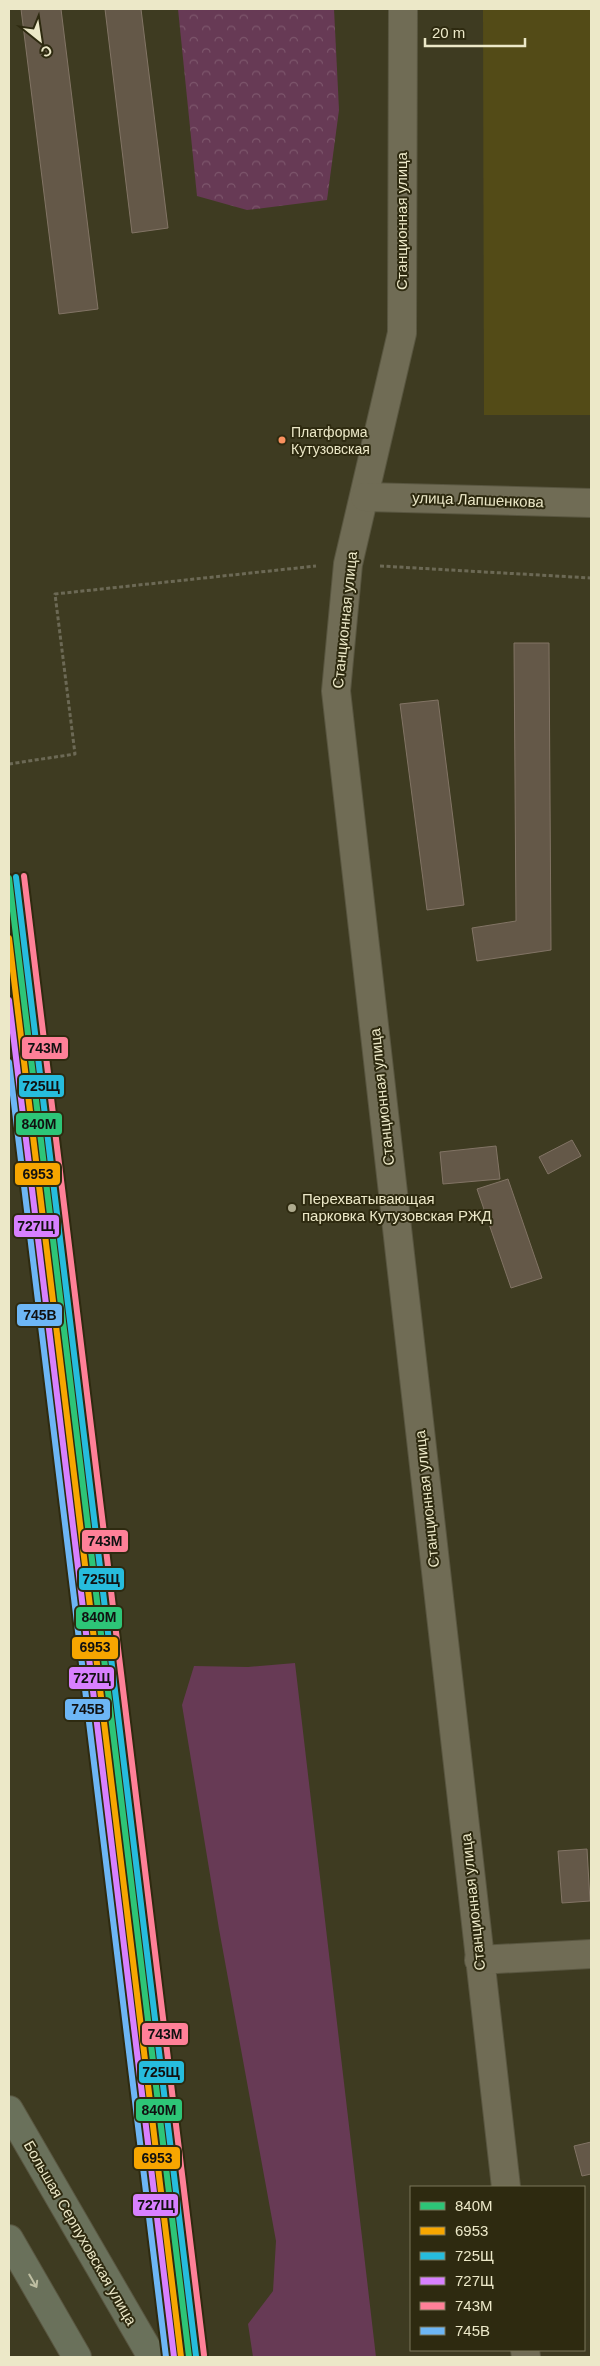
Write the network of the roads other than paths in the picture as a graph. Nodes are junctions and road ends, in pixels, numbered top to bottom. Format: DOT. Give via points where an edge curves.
graph roads {
  1 [pos="403,9"];
  2 [pos="365,497"];
  3 [pos="591,503"];
  4 [pos="591,1954"];
  5 [pos="479,1960"];
  6 [pos="9,2110"];
  7 [pos="506,2186"];
  8 [pos="9,2238"];
  9 [pos="77,2357"];
  10 [pos="152,2357"];
  1 -- 2 [label="street, Станционная улица" via="402,333"];
  2 -- 3 [label="street, улица Лапшенкова"];
  2 -- 5 [label="street, Станционная улица" via="348,564 336,691"];
  4 -- 5 [label="street"];
  5 -- 7 [label="street, Станционная улица"];
  6 -- 10 [label="main road, Большая Серпуховская улица"];
  8 -- 9 [label="main road, one-way"];
}
